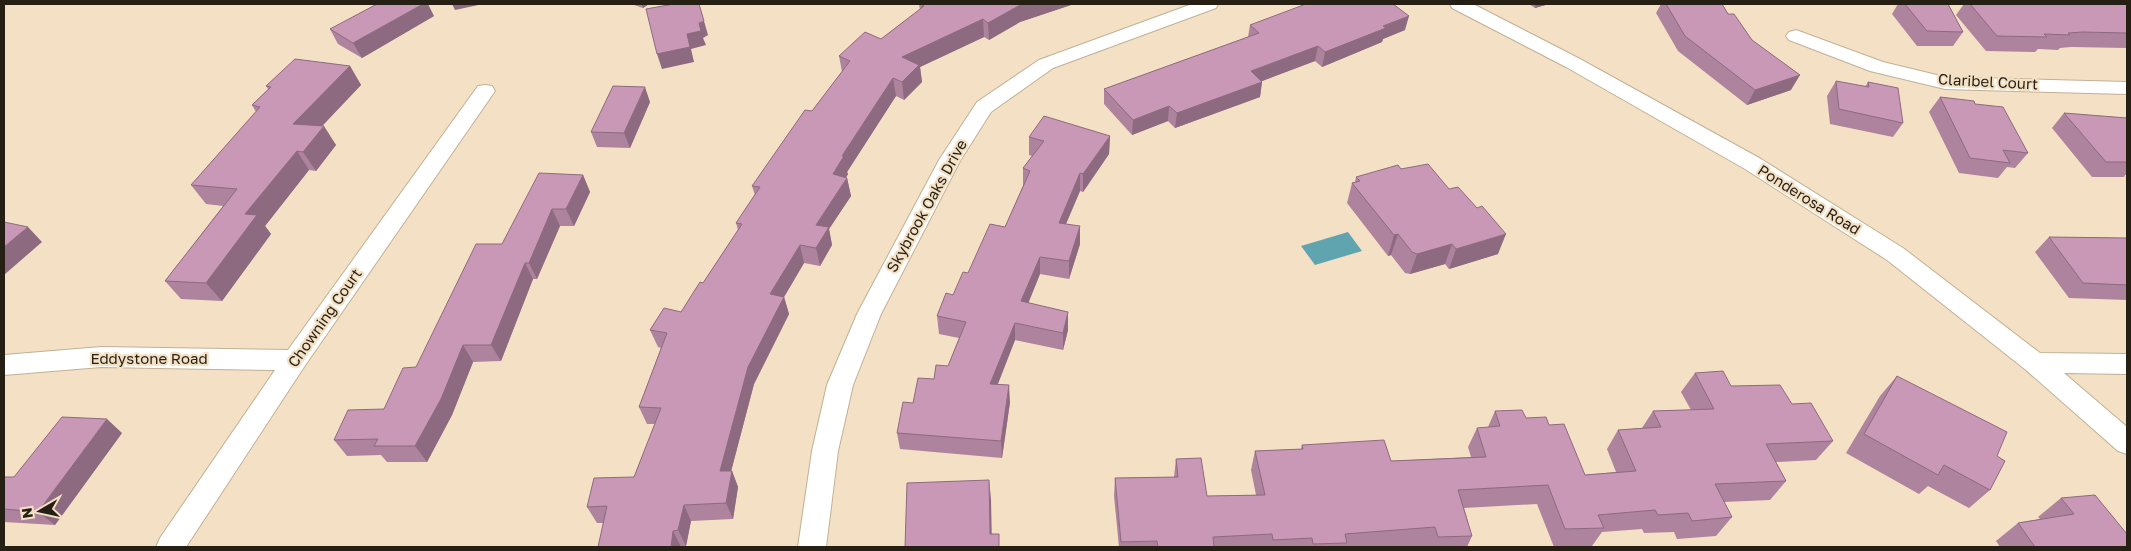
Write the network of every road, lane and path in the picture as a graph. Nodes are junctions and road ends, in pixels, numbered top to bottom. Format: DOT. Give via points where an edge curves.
graph roads {
  1 [pos="1209,4"];
  2 [pos="1460,4"];
  3 [pos="1796,36"];
  4 [pos="2127,88"];
  5 [pos="485,91"];
  6 [pos="295,360"];
  7 [pos="2034,363"];
  8 [pos="2127,364"];
  9 [pos="4,365"];
  10 [pos="2127,443"];
  11 [pos="170,547"];
  12 [pos="812,547"];
  1 -- 12 [label="street, Skybrook Oaks Drive" via="1046,64 984,107 950,160 869,314 840,385 824,451"];
  2 -- 7 [label="street, Ponderosa Road" via="1753,164 1895,254"];
  3 -- 4 [label="street, Claribel Court" via="1877,67 1945,83"];
  5 -- 6 [label="street, Chowning Court"];
  6 -- 9 [label="street, Eddystone Road" via="101,358"];
  6 -- 11 [label="street, Chowning Court"];
  7 -- 8 [label="street"];
  7 -- 10 [label="street, Ponderosa Road"];
}
